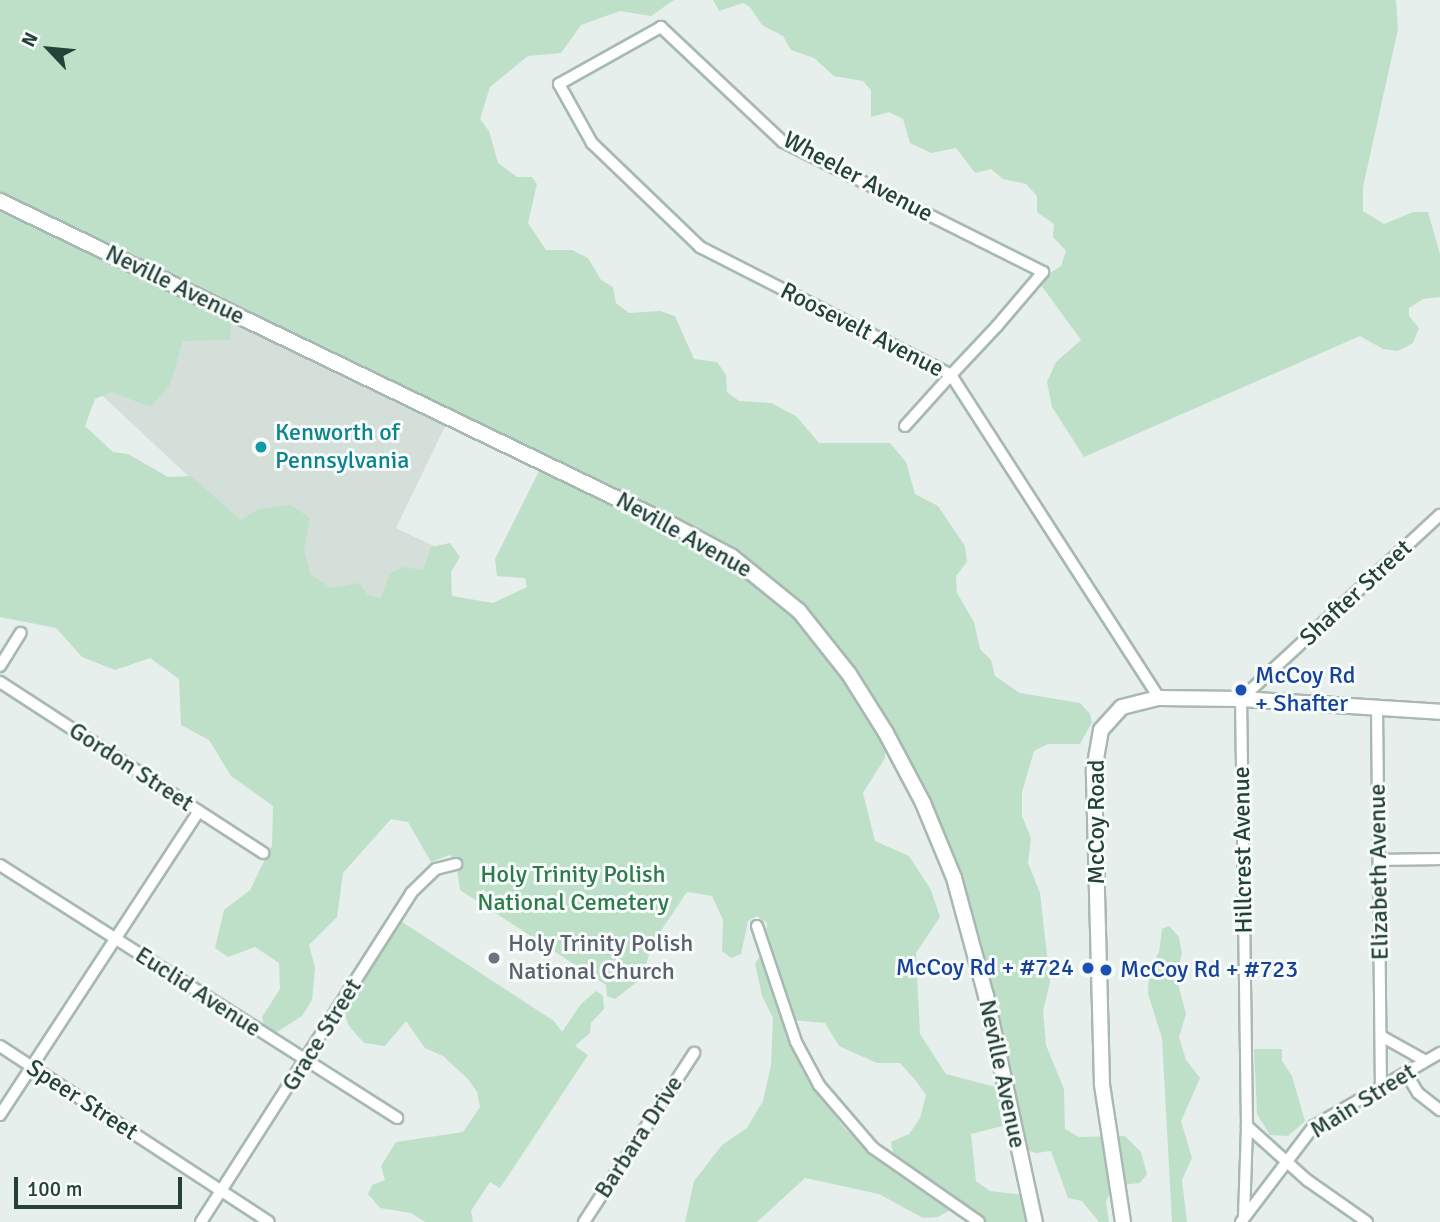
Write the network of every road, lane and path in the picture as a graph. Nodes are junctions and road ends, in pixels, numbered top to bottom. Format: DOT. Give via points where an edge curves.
graph roads {
  1 [pos="661,27"];
  2 [pos="0,201"];
  3 [pos="951,375"];
  4 [pos="905,426"];
  5 [pos="1440,516"];
  6 [pos="21,633"];
  7 [pos="0,666"];
  8 [pos="0,682"];
  9 [pos="1159,698"];
  10 [pos="1241,699"];
  11 [pos="1377,708"];
  12 [pos="1440,712"];
  13 [pos="199,811"];
  14 [pos="263,853"];
  15 [pos="1440,859"];
  16 [pos="1379,860"];
  17 [pos="456,864"];
  18 [pos="0,865"];
  19 [pos="757,926"];
  20 [pos="116,939"];
  21 [pos="1381,1036"];
  22 [pos="0,1046"];
  23 [pos="694,1052"];
  24 [pos="1440,1053"];
  25 [pos="306,1060"];
  26 [pos="1426,1061"];
  27 [pos="32,1067"];
  28 [pos="1406,1073"];
  29 [pos="1381,1087"];
  30 [pos="1440,1110"];
  31 [pos="0,1115"];
  32 [pos="397,1118"];
  33 [pos="1247,1126"];
  34 [pos="1284,1161"];
  35 [pos="221,1191"];
  36 [pos="1242,1219"];
  37 [pos="201,1222"];
  38 [pos="270,1222"];
  39 [pos="584,1222"];
  40 [pos="979,1222"];
  41 [pos="1035,1222"];
  42 [pos="1123,1222"];
  43 [pos="1367,1222"];
  1 -- 3 [label="street, Wheeler Avenue" via="783,142 1043,272"];
  1 -- 3 [label="street, Roosevelt Avenue" via="559,84 592,143 700,247"];
  2 -- 41 [label="street, Neville Avenue" via="720,550 799,611 849,674 886,733 923,803 954,878 981,973"];
  3 -- 4 [label="street"];
  3 -- 9 [label="street, Roosevelt Avenue"];
  5 -- 10 [label="street, Shafter Street"];
  6 -- 7 [label="street"];
  8 -- 13 [label="street, Gordon Street"];
  9 -- 10 [label="street, McCoy Road"];
  9 -- 42 [label="street, McCoy Road" via="1136,701 1112,716 1101,730 1094,770 1102,1084"];
  10 -- 11 [label="street, McCoy Road"];
  10 -- 33 [label="street, Hillcrest Avenue"];
  11 -- 12 [label="street, McCoy Road"];
  11 -- 16 [label="street, Elizabeth Avenue"];
  13 -- 14 [label="street, Gordon Street"];
  13 -- 20 [label="street"];
  15 -- 16 [label="street"];
  16 -- 21 [label="street, Elizabeth Avenue"];
  17 -- 25 [label="street, Grace Street" via="436,869 411,893"];
  18 -- 20 [label="street, Euclid Avenue"];
  19 -- 40 [label="street" via="796,1042 819,1085 873,1148"];
  20 -- 25 [label="street, Euclid Avenue"];
  20 -- 27 [label="street"];
  21 -- 26 [label="street"];
  21 -- 29 [label="street, Elizabeth Avenue"];
  22 -- 27 [label="street, Speer Street"];
  23 -- 39 [label="street, Barbara Drive"];
  24 -- 26 [label="street, Main Street"];
  25 -- 32 [label="street, Euclid Avenue"];
  25 -- 35 [label="street, Grace Street"];
  26 -- 28 [label="street, Main Street"];
  27 -- 31 [label="street"];
  27 -- 35 [label="street, Speer Street"];
  28 -- 29 [label="street, Main Street"];
  28 -- 30 [label="street" via="1419,1093"];
  29 -- 34 [label="street, Main Street" via="1314,1126"];
  33 -- 34 [label="street"];
  33 -- 36 [label="street, Hillcrest Avenue"];
  34 -- 36 [label="street, Main Street"];
  34 -- 43 [label="street"];
  35 -- 37 [label="street, Grace Street"];
  35 -- 38 [label="street, Speer Street"];
}
